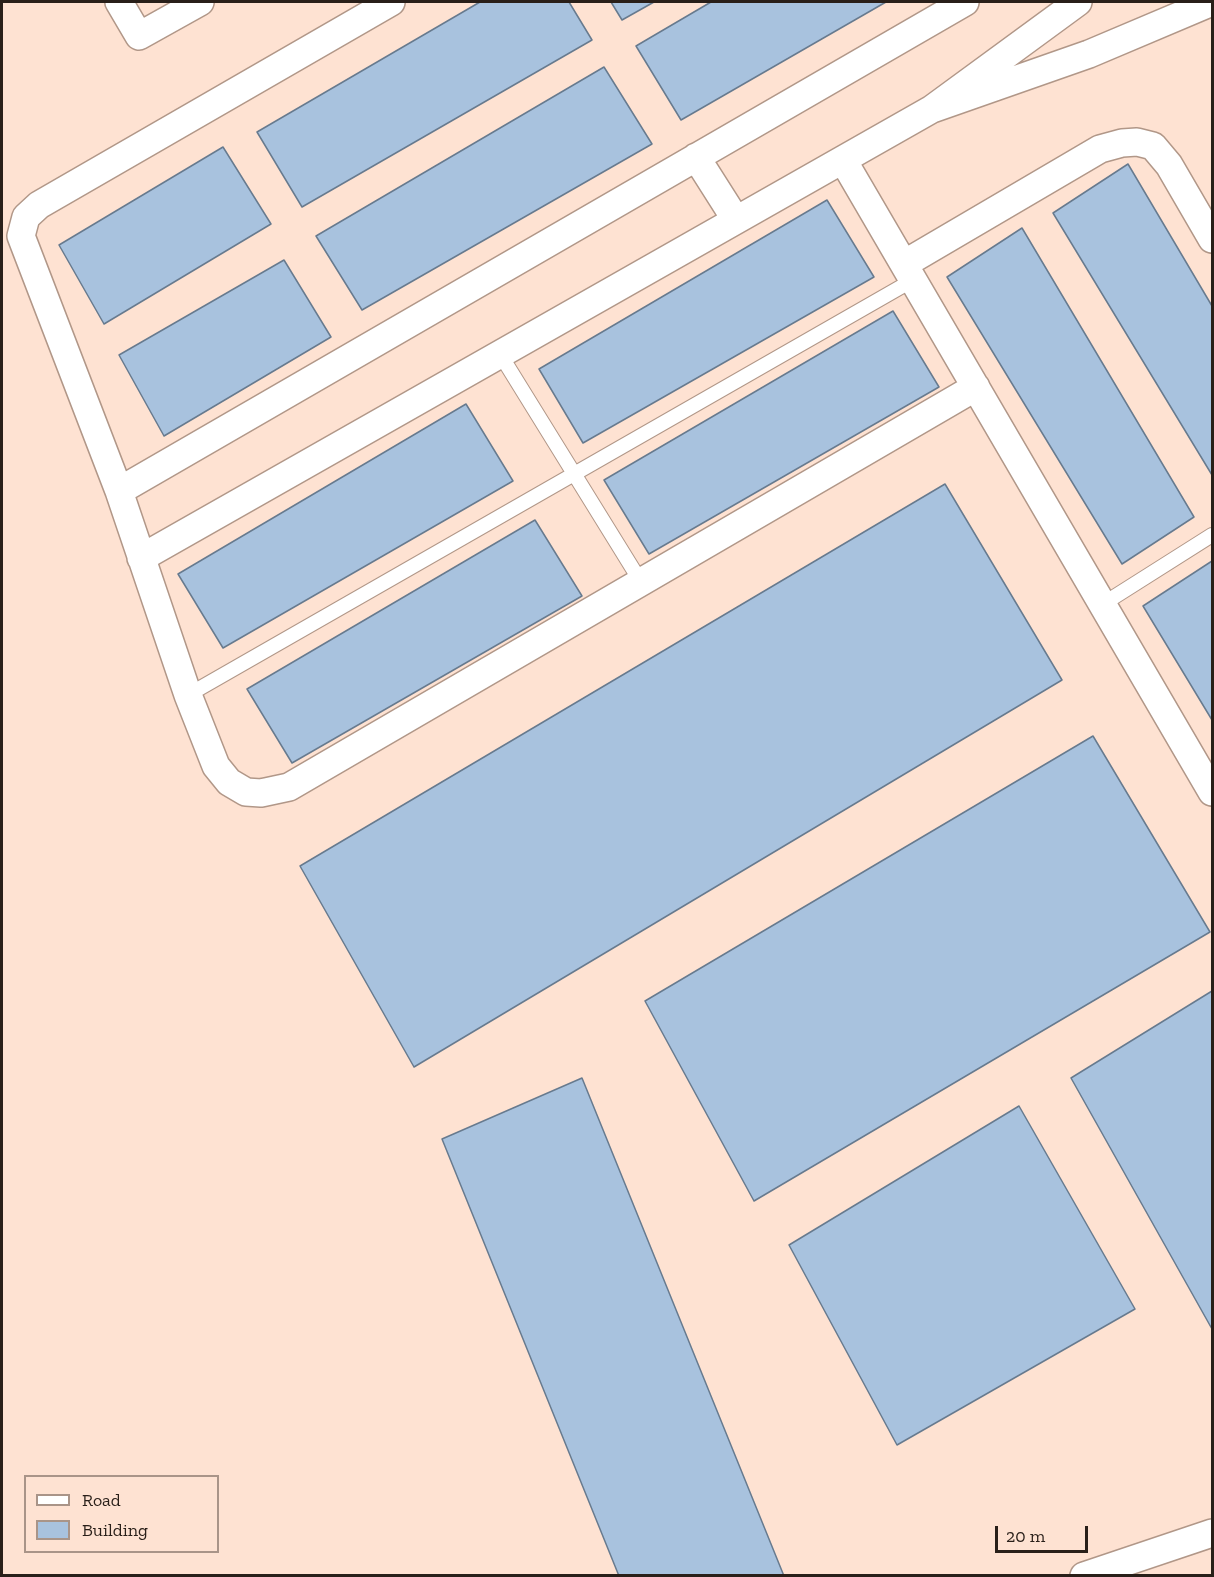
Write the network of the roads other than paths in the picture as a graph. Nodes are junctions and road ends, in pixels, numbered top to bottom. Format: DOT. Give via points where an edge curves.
graph roads {
  1 [pos="119,2"];
  2 [pos="200,2"];
  3 [pos="391,2"];
  4 [pos="965,2"];
  5 [pos="1078,2"];
  6 [pos="1212,3"];
  7 [pos="932,109"];
  8 [pos="696,157"];
  9 [pos="843,159"];
  10 [pos="736,220"];
  11 [pos="1212,239"];
  12 [pos="908,272"];
  13 [pos="500,354"];
  14 [pos="976,387"];
  15 [pos="575,474"];
  16 [pos="119,491"];
  17 [pos="1212,535"];
  18 [pos="141,558"];
  19 [pos="641,582"];
  20 [pos="1103,604"];
  21 [pos="188,695"];
  22 [pos="1212,792"];
  23 [pos="1212,1533"];
  24 [pos="1084,1575"];
  1 -- 2 [label="street" via="138,36"];
  3 -- 16 [label="street" via="26,217 21,236"];
  4 -- 8 [label="street"];
  5 -- 7 [label="street"];
  6 -- 7 [label="street" via="1089,54"];
  7 -- 9 [label="street"];
  8 -- 10 [label="street"];
  8 -- 16 [label="street"];
  9 -- 10 [label="street"];
  9 -- 12 [label="street"];
  10 -- 13 [label="street"];
  11 -- 12 [label="street" via="1169,165 1153,146 1122,143 1100,149"];
  12 -- 14 [label="street"];
  12 -- 15 [label="lane"];
  13 -- 15 [label="lane"];
  13 -- 18 [label="street"];
  14 -- 19 [label="street"];
  14 -- 20 [label="street"];
  15 -- 19 [label="lane"];
  15 -- 21 [label="lane"];
  16 -- 18 [label="street"];
  17 -- 20 [label="lane"];
  18 -- 21 [label="street"];
  19 -- 21 [label="street" via="289,787 246,792 229,782 216,766"];
  20 -- 22 [label="street"];
  23 -- 24 [label="street"];
}
